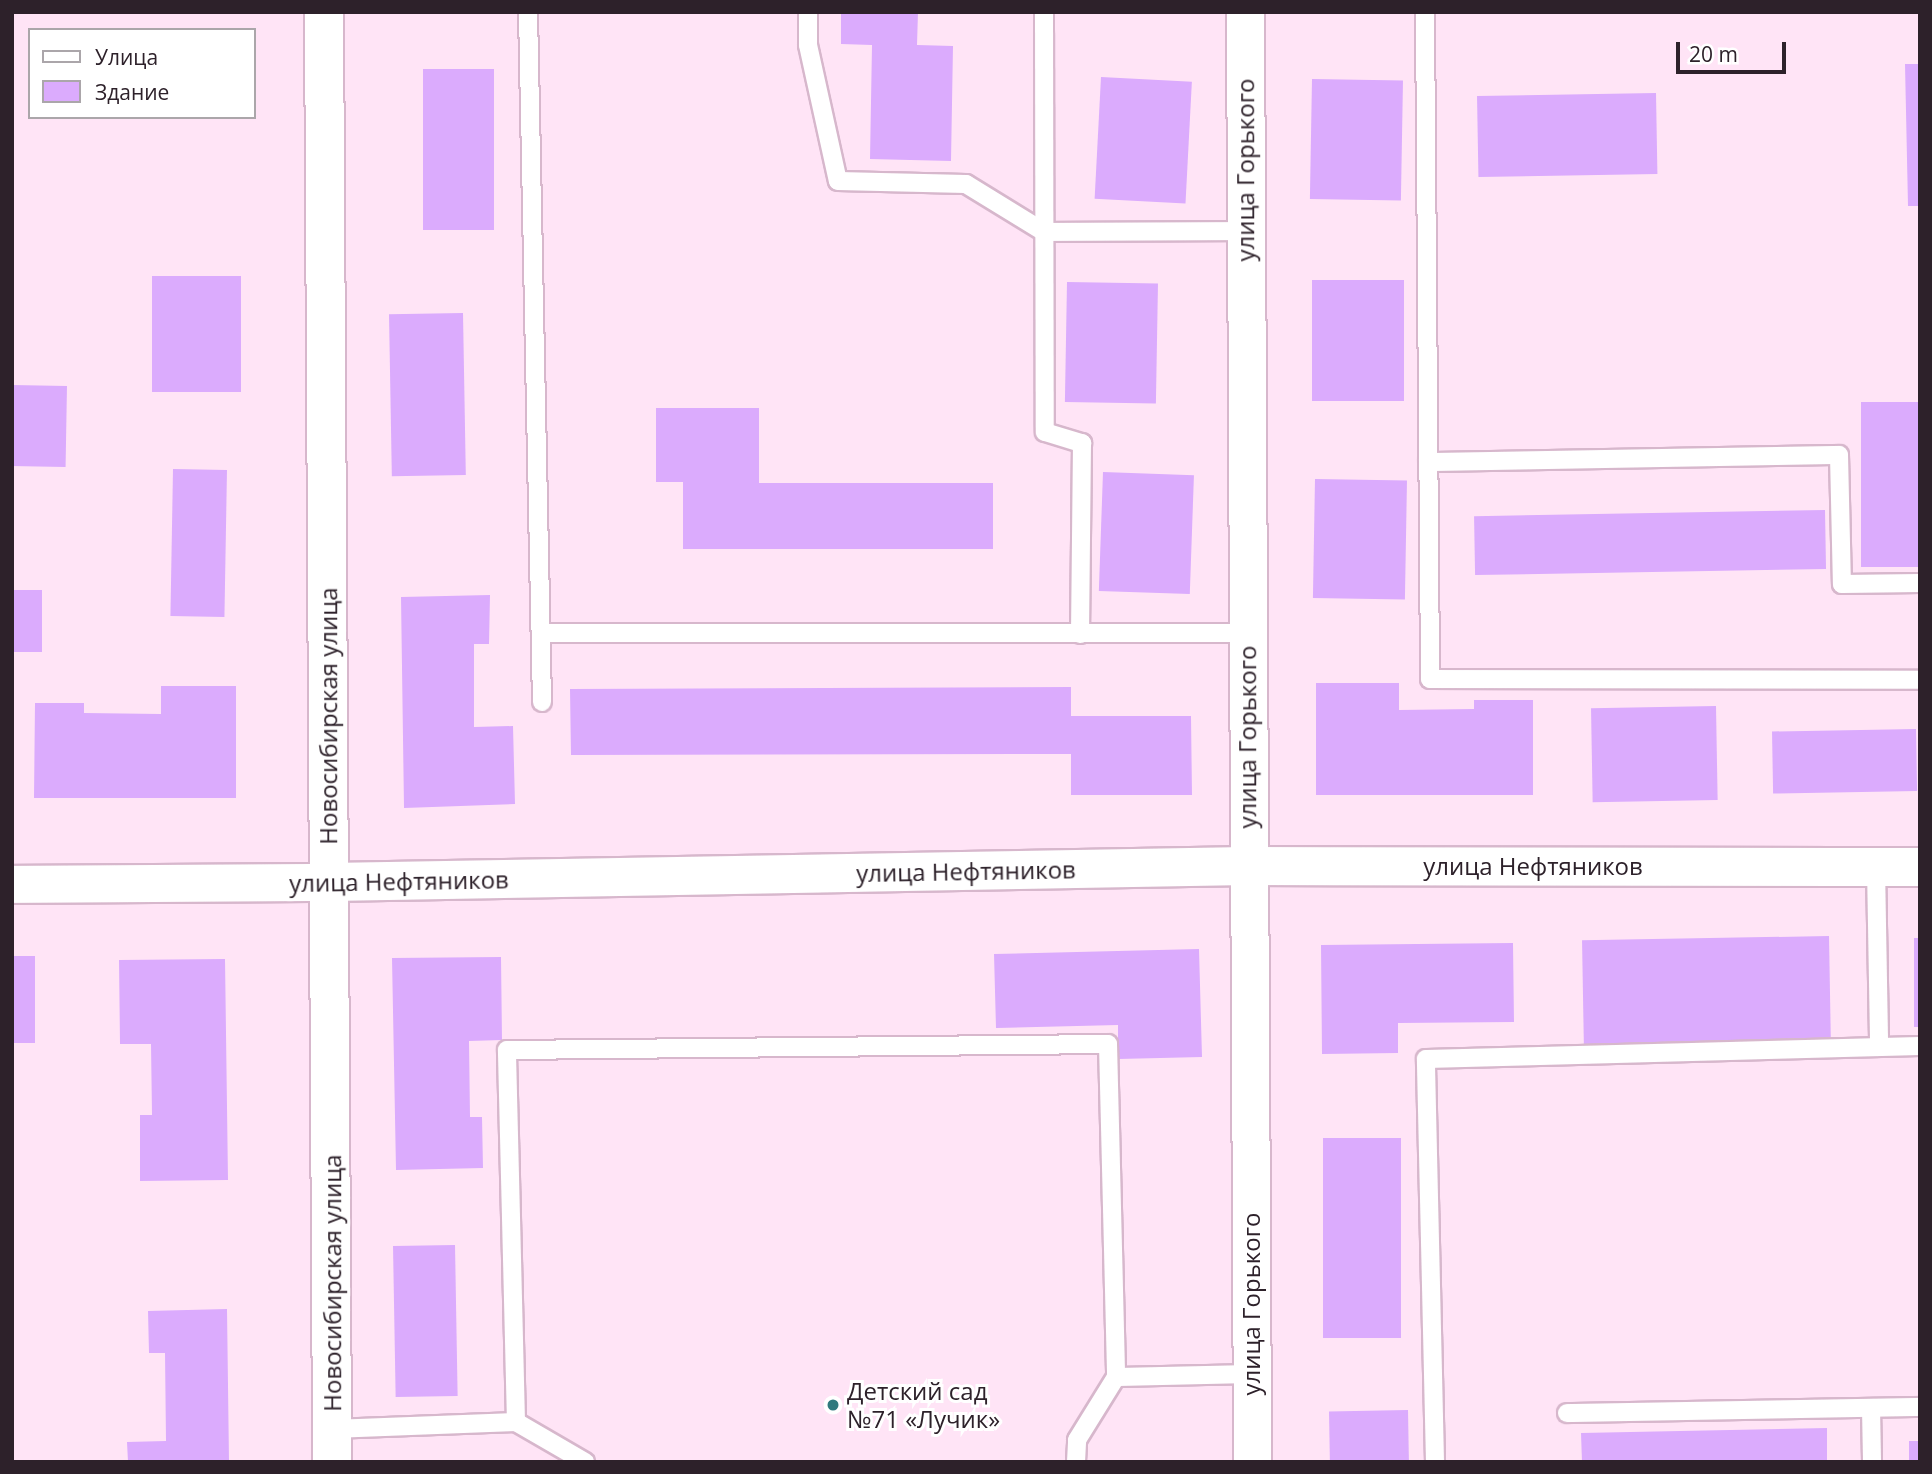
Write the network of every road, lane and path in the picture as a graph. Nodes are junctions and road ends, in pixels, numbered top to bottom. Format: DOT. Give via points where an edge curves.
graph roads {
  1 [pos="324,12"];
  2 [pos="528,12"];
  3 [pos="808,12"];
  4 [pos="1044,12"];
  5 [pos="1245,12"];
  6 [pos="1424,12"];
  7 [pos="1245,231"];
  8 [pos="1044,232"];
  9 [pos="1428,462"];
  10 [pos="1920,583"];
  11 [pos="543,633"];
  12 [pos="1247,633"];
  13 [pos="1080,634"];
  14 [pos="1920,680"];
  15 [pos="542,702"];
  16 [pos="1247,866"];
  17 [pos="1876,867"];
  18 [pos="1920,867"];
  19 [pos="330,882"];
  20 [pos="12,884"];
  21 [pos="1920,1046"];
  22 [pos="1879,1047"];
  23 [pos="1252,1374"];
  24 [pos="1116,1377"];
  25 [pos="1920,1407"];
  26 [pos="1871,1408"];
  27 [pos="1567,1413"];
  28 [pos="516,1422"];
  29 [pos="332,1445"];
  30 [pos="585,1462"];
  31 [pos="1076,1462"];
  32 [pos="1252,1462"];
  33 [pos="1435,1462"];
  34 [pos="1872,1462"];
  1 -- 19 [label="main road, Новосибирская улица"];
  2 -- 11 [label="lane"];
  3 -- 8 [label="lane" via="808,45 838,181 966,184"];
  4 -- 8 [label="lane"];
  5 -- 7 [label="street, улица Горького"];
  6 -- 9 [label="lane"];
  7 -- 8 [label="lane"];
  7 -- 12 [label="street, улица Горького"];
  8 -- 13 [label="lane" via="1045,432 1083,443"];
  9 -- 10 [label="lane" via="1839,455 1842,584"];
  9 -- 14 [label="lane" via="1430,679"];
  11 -- 13 [label="lane"];
  11 -- 15 [label="lane"];
  12 -- 13 [label="lane"];
  12 -- 16 [label="street, улица Горького"];
  16 -- 17 [label="main road, улица Нефтяников"];
  16 -- 19 [label="main road, улица Нефтяников"];
  16 -- 23 [label="street, улица Горького"];
  17 -- 18 [label="main road, улица Нефтяников"];
  17 -- 22 [label="lane"];
  19 -- 20 [label="street, улица Нефтяников"];
  19 -- 29 [label="main road, Новосибирская улица"];
  21 -- 22 [label="lane"];
  22 -- 33 [label="lane" via="1426,1059"];
  23 -- 24 [label="lane"];
  23 -- 32 [label="street, улица Горького"];
  24 -- 28 [label="lane" via="1108,1044 507,1050"];
  24 -- 31 [label="lane" via="1077,1440"];
  25 -- 26 [label="lane"];
  26 -- 27 [label="lane"];
  26 -- 34 [label="lane"];
  28 -- 29 [label="lane"];
  28 -- 30 [label="lane"];
}
